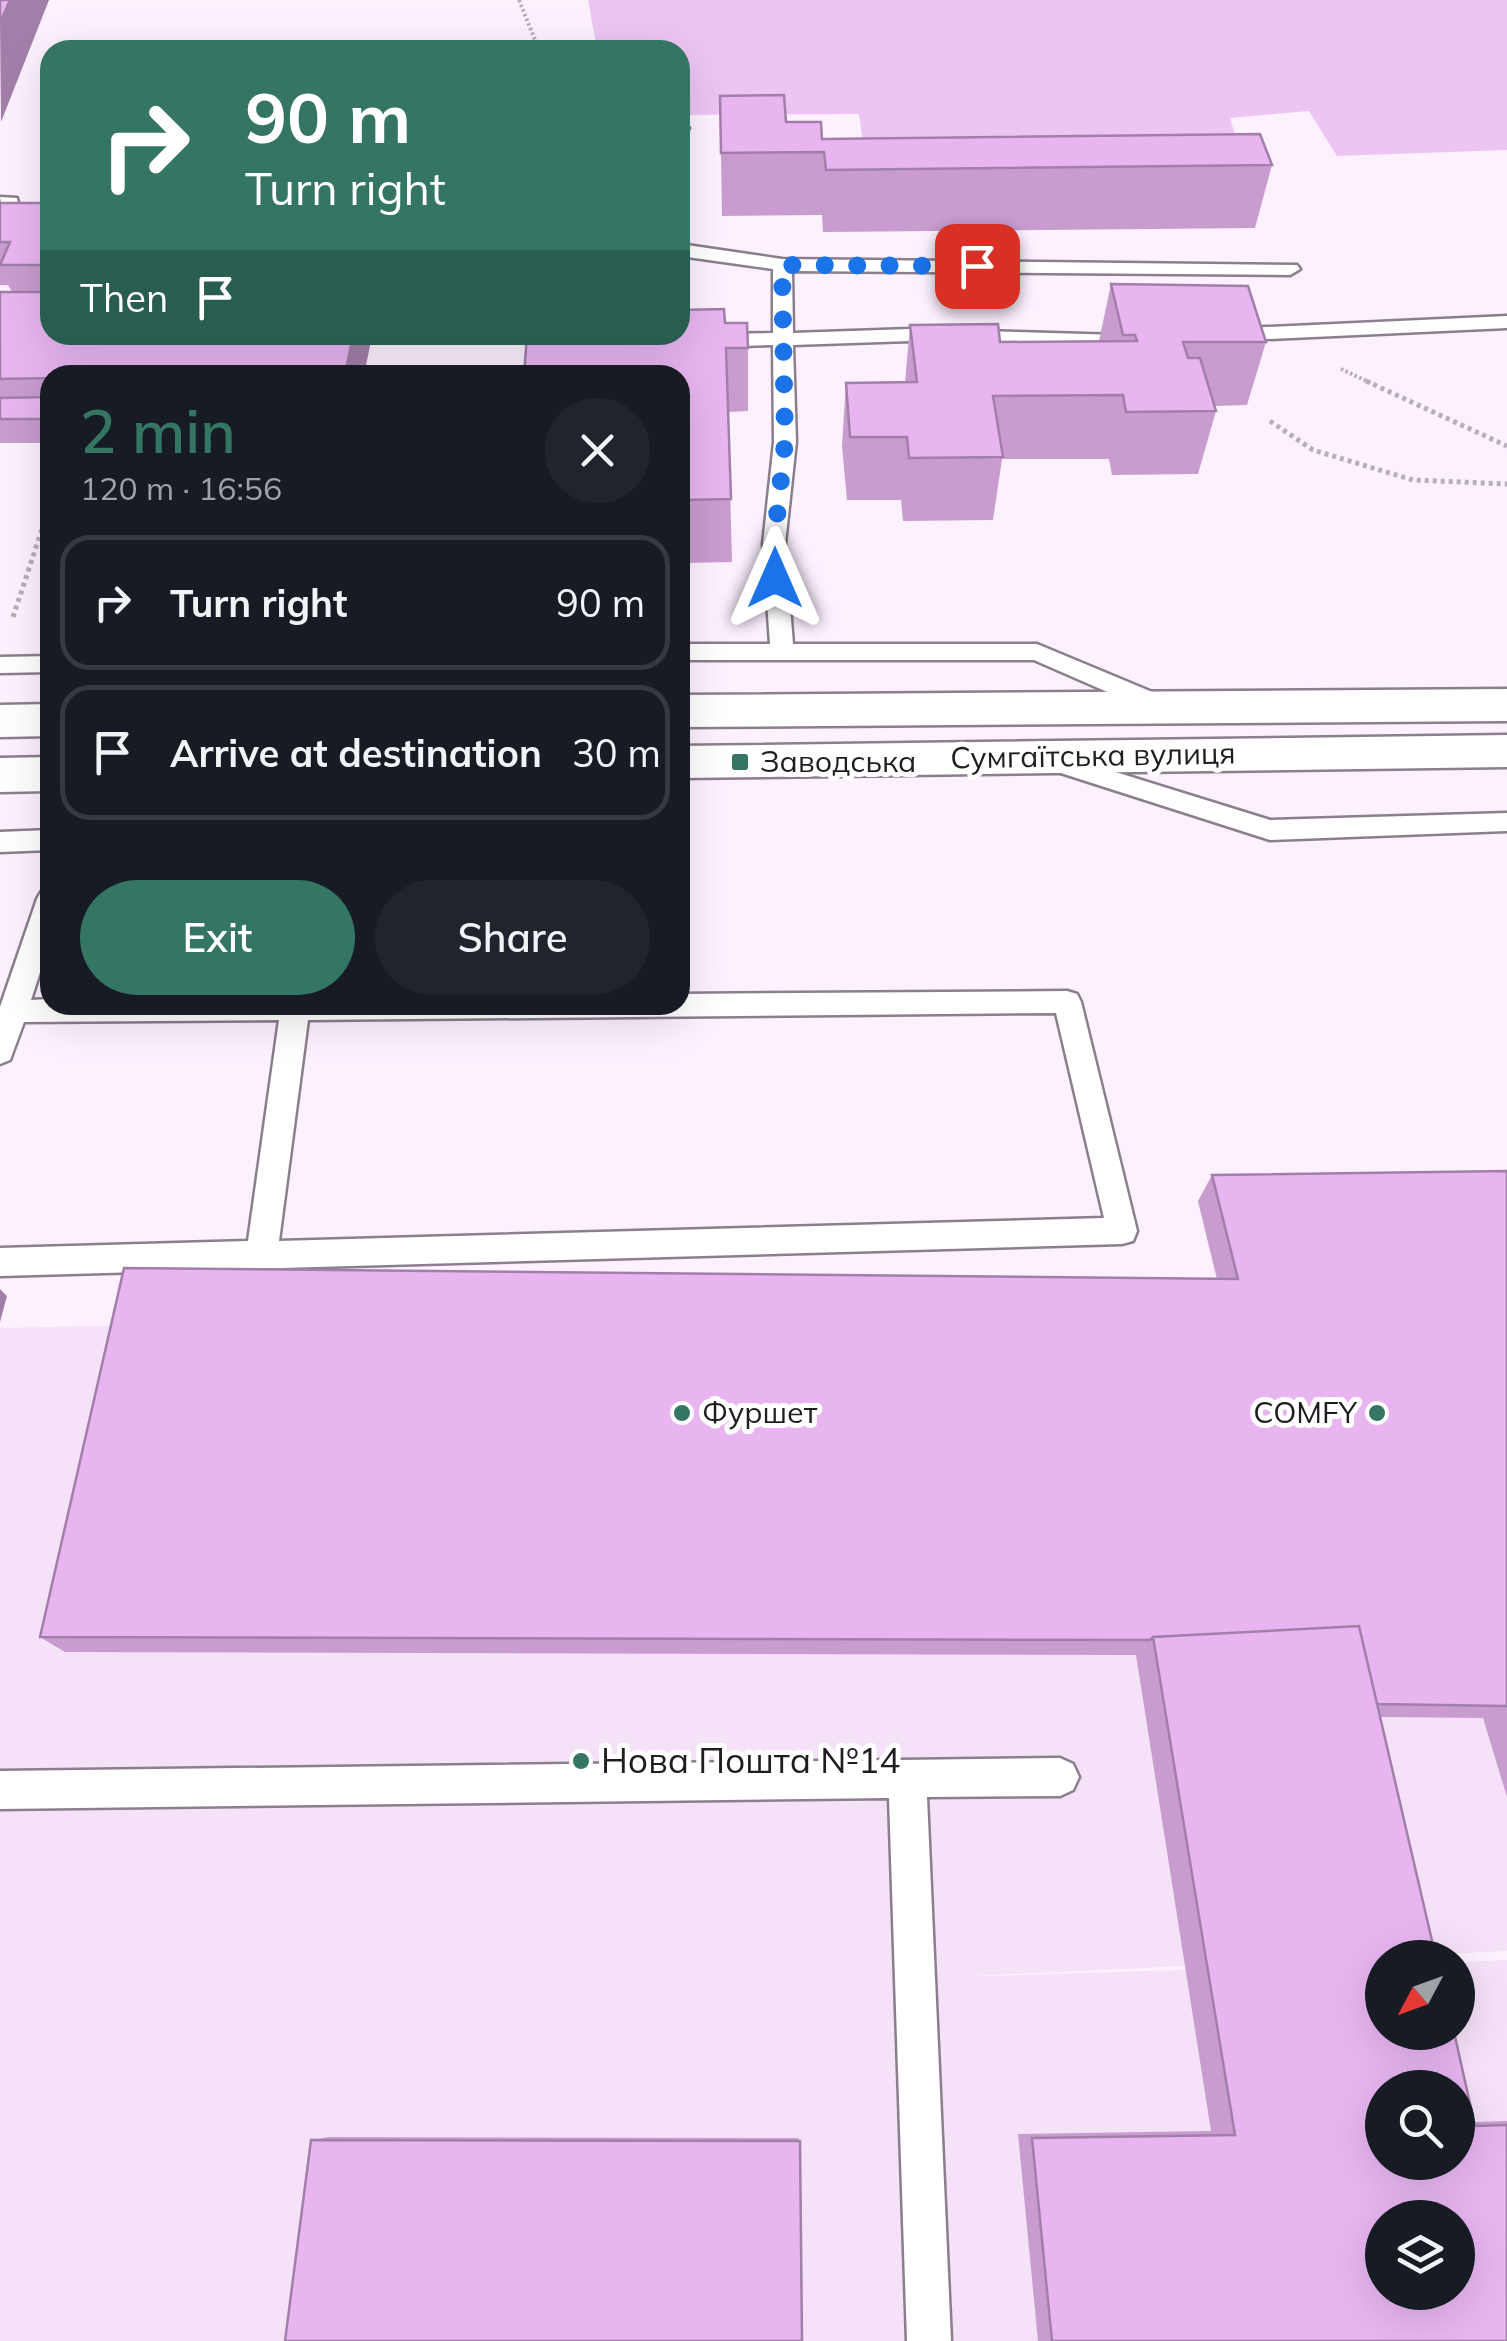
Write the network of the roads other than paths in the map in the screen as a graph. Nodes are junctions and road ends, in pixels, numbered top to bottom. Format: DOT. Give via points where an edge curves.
graph roads {
  1 [pos="0,202"];
  2 [pos="40,230"];
  3 [pos="690,251"];
  4 [pos="782,265"];
  5 [pos="1290,270"];
  6 [pos="1507,322"];
  7 [pos="1212,336"];
  8 [pos="786,340"];
  9 [pos="1136,340"];
  10 [pos="690,342"];
  11 [pos="782,650"];
  12 [pos="690,652"];
  13 [pos="0,664"];
  14 [pos="40,664"];
  15 [pos="1160,705"];
  16 [pos="1507,705"];
  17 [pos="690,712"];
  18 [pos="40,720"];
  19 [pos="0,721"];
  20 [pos="1507,752"];
  21 [pos="1035,756"];
  22 [pos="690,762"];
  23 [pos="40,774"];
  24 [pos="0,776"];
  25 [pos="1507,822"];
  26 [pos="40,840"];
  27 [pos="0,842"];
  28 [pos="40,928"];
  29 [pos="690,1005"];
  30 [pos="12,1011"];
  31 [pos="40,1011"];
  32 [pos="294,1015"];
  33 [pos="0,1052"];
  34 [pos="262,1254"];
  35 [pos="0,1262"];
  36 [pos="1060,1777"];
  37 [pos="907,1779"];
  38 [pos="0,1790"];
  39 [pos="929,2341"];
  1 -- 2 [label="lane" via="11,202 14,230"];
  3 -- 4 [label="lane"];
  4 -- 5 [label="lane"];
  4 -- 8 [label="lane"];
  6 -- 7 [label="lane"];
  8 -- 9 [label="lane" via="910,334"];
  8 -- 10 [label="lane"];
  8 -- 11 [label="lane" via="774,544"];
  11 -- 12 [label="lane"];
  11 -- 15 [label="lane" via="1037,652"];
  13 -- 14 [label="lane"];
  15 -- 16 [label="main road, Сумгаїтська вулиця"];
  15 -- 17 [label="main road, Сумгаїтська вулиця"];
  18 -- 19 [label="main road"];
  20 -- 21 [label="main road, Сумгаїтська вулиця"];
  21 -- 22 [label="main road, Сумгаїтська вулиця"];
  21 -- 25 [label="lane" via="1270,830"];
  23 -- 24 [label="main road"];
  26 -- 27 [label="lane"];
  28 -- 30 [label="lane"];
  29 -- 34 [label="lane" via="1067,1002 1122,1230"];
  30 -- 31 [label="lane"];
  30 -- 33 [label="lane"];
  32 -- 34 [label="lane"];
  34 -- 35 [label="lane"];
  36 -- 37 [label="lane"];
  37 -- 38 [label="lane"];
  37 -- 39 [label="lane"];
}
